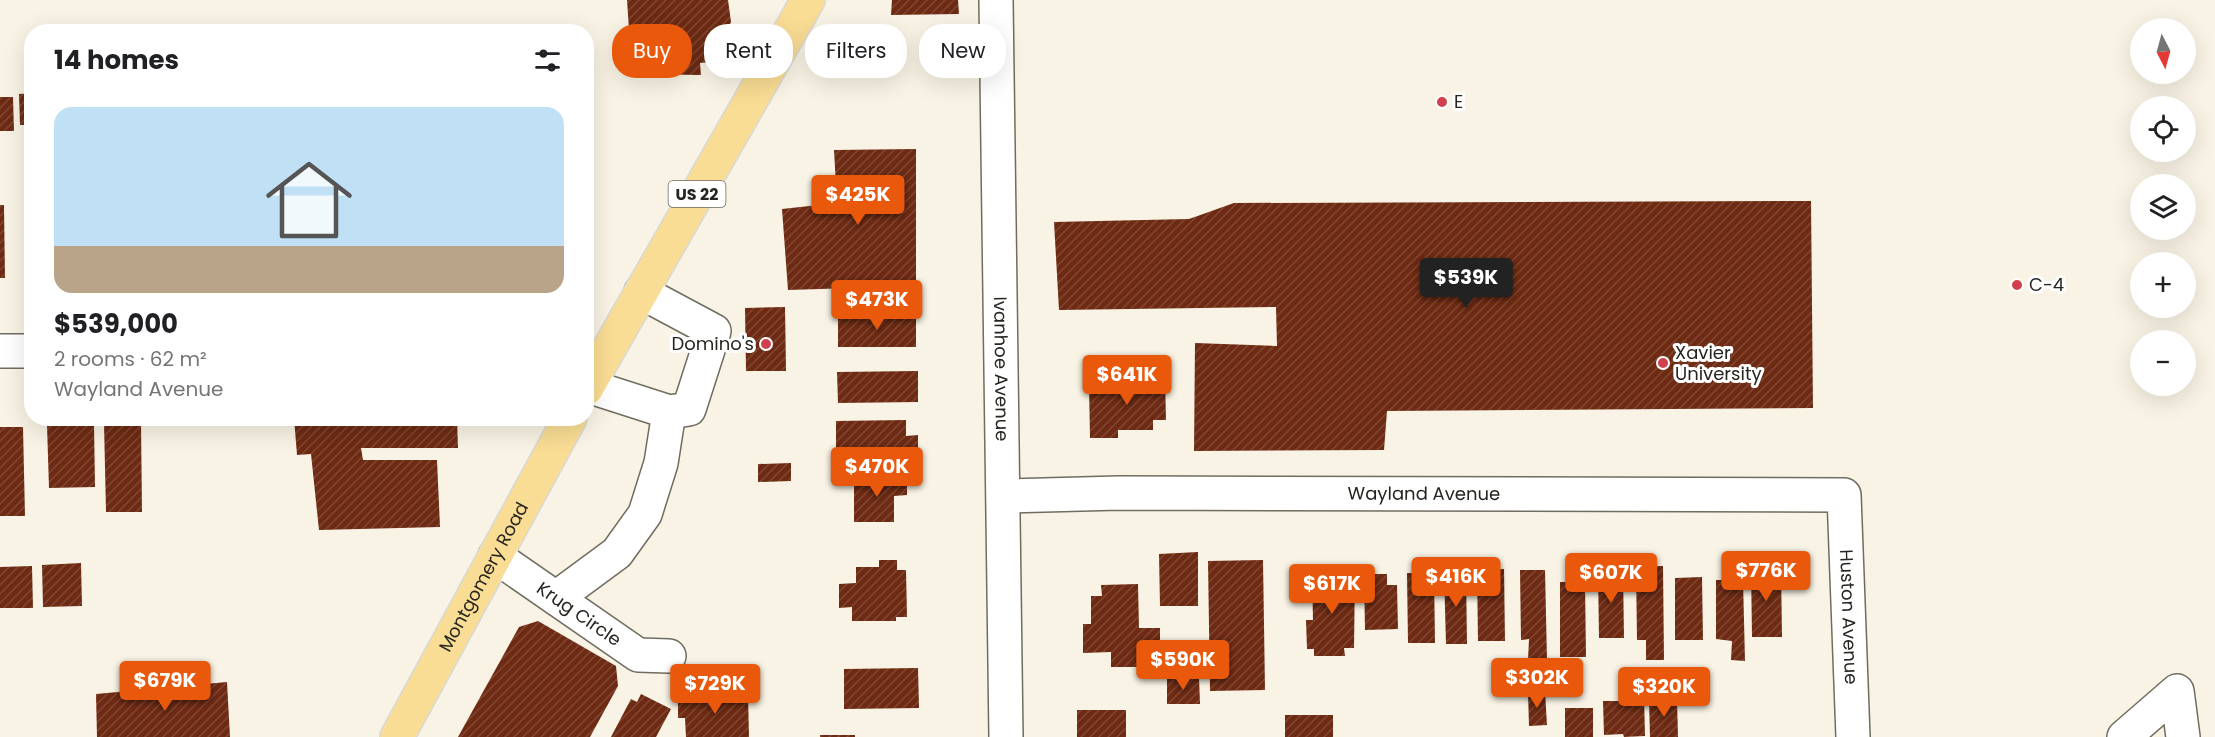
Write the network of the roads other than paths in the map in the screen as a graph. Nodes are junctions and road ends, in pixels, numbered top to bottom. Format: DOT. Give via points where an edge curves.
graph roads {
  1 [pos="808,0"];
  2 [pos="996,0"];
  3 [pos="641,292"];
  4 [pos="0,351"];
  5 [pos="24,351"];
  6 [pos="595,354"];
  7 [pos="594,389"];
  8 [pos="669,412"];
  9 [pos="566,426"];
  10 [pos="1844,495"];
  11 [pos="1004,496"];
  12 [pos="495,556"];
  13 [pos="556,598"];
  14 [pos="669,656"];
  15 [pos="397,737"];
  16 [pos="1006,737"];
  17 [pos="1853,737"];
  18 [pos="2124,737"];
  19 [pos="2183,737"];
  1 -- 3 [label="main road, US 22"];
  2 -- 11 [label="street, Ivanhoe Avenue"];
  3 -- 6 [label="main road, US 22"];
  3 -- 8 [label="street" via="714,331 689,409"];
  4 -- 5 [label="street"];
  7 -- 8 [label="street"];
  8 -- 13 [label="street" via="661,463 645,514 617,553"];
  9 -- 12 [label="main road, Montgomery Road"];
  10 -- 11 [label="street, Wayland Avenue"];
  10 -- 17 [label="street, Huston Avenue"];
  11 -- 16 [label="street, Ivanhoe Avenue"];
  12 -- 13 [label="street, Krug Circle"];
  12 -- 15 [label="main road, Montgomery Road"];
  13 -- 14 [label="street, Krug Circle" via="638,655"];
  18 -- 19 [label="street" via="2177,691"];
}
